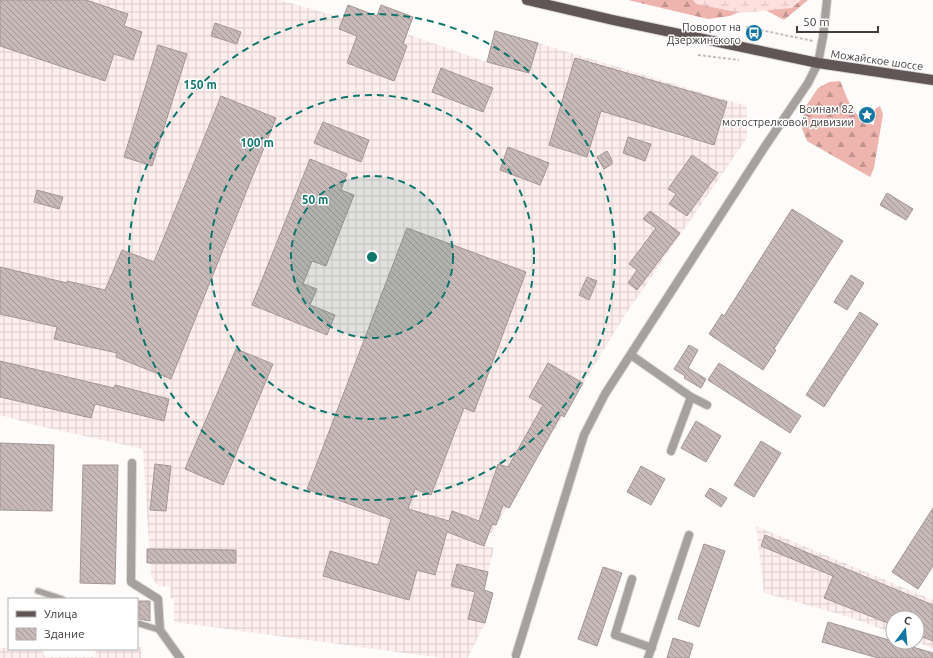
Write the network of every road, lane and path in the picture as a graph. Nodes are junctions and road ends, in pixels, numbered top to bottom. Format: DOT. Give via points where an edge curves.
graph roads {
  1 [pos="527,0"];
  2 [pos="827,0"];
  3 [pos="746,27"];
  4 [pos="822,42"];
  5 [pos="698,55"];
  6 [pos="739,60"];
  7 [pos="818,63"];
  8 [pos="933,80"];
  9 [pos="631,355"];
  10 [pos="692,397"];
  11 [pos="707,406"];
  12 [pos="671,451"];
  13 [pos="132,463"];
  14 [pos="689,535"];
  15 [pos="632,579"];
  16 [pos="38,592"];
  17 [pos="59,598"];
  18 [pos="138,623"];
  19 [pos="160,630"];
  20 [pos="652,648"];
  21 [pos="517,657"];
  22 [pos="180,658"];
  23 [pos="185,658"];
  24 [pos="648,658"];
  1 -- 7 [label="main road, Можайское шоссе"];
  2 -- 4 [label="street"];
  3 -- 4 [label="path"];
  4 -- 7 [label="street"];
  5 -- 6 [label="path"];
  7 -- 8 [label="main road, Можайское шоссе"];
  7 -- 9 [label="street" via="803,91"];
  9 -- 10 [label="street"];
  9 -- 21 [label="street" via="605,394 584,435"];
  10 -- 11 [label="street"];
  10 -- 12 [label="street"];
  13 -- 19 [label="street" via="131,582 158,599"];
  14 -- 20 [label="street"];
  15 -- 20 [label="street" via="615,635"];
  16 -- 17 [label="lane"];
  18 -- 19 [label="lane"];
  19 -- 22 [label="street"];
  20 -- 24 [label="street"];
  22 -- 23 [label="street"];
}
